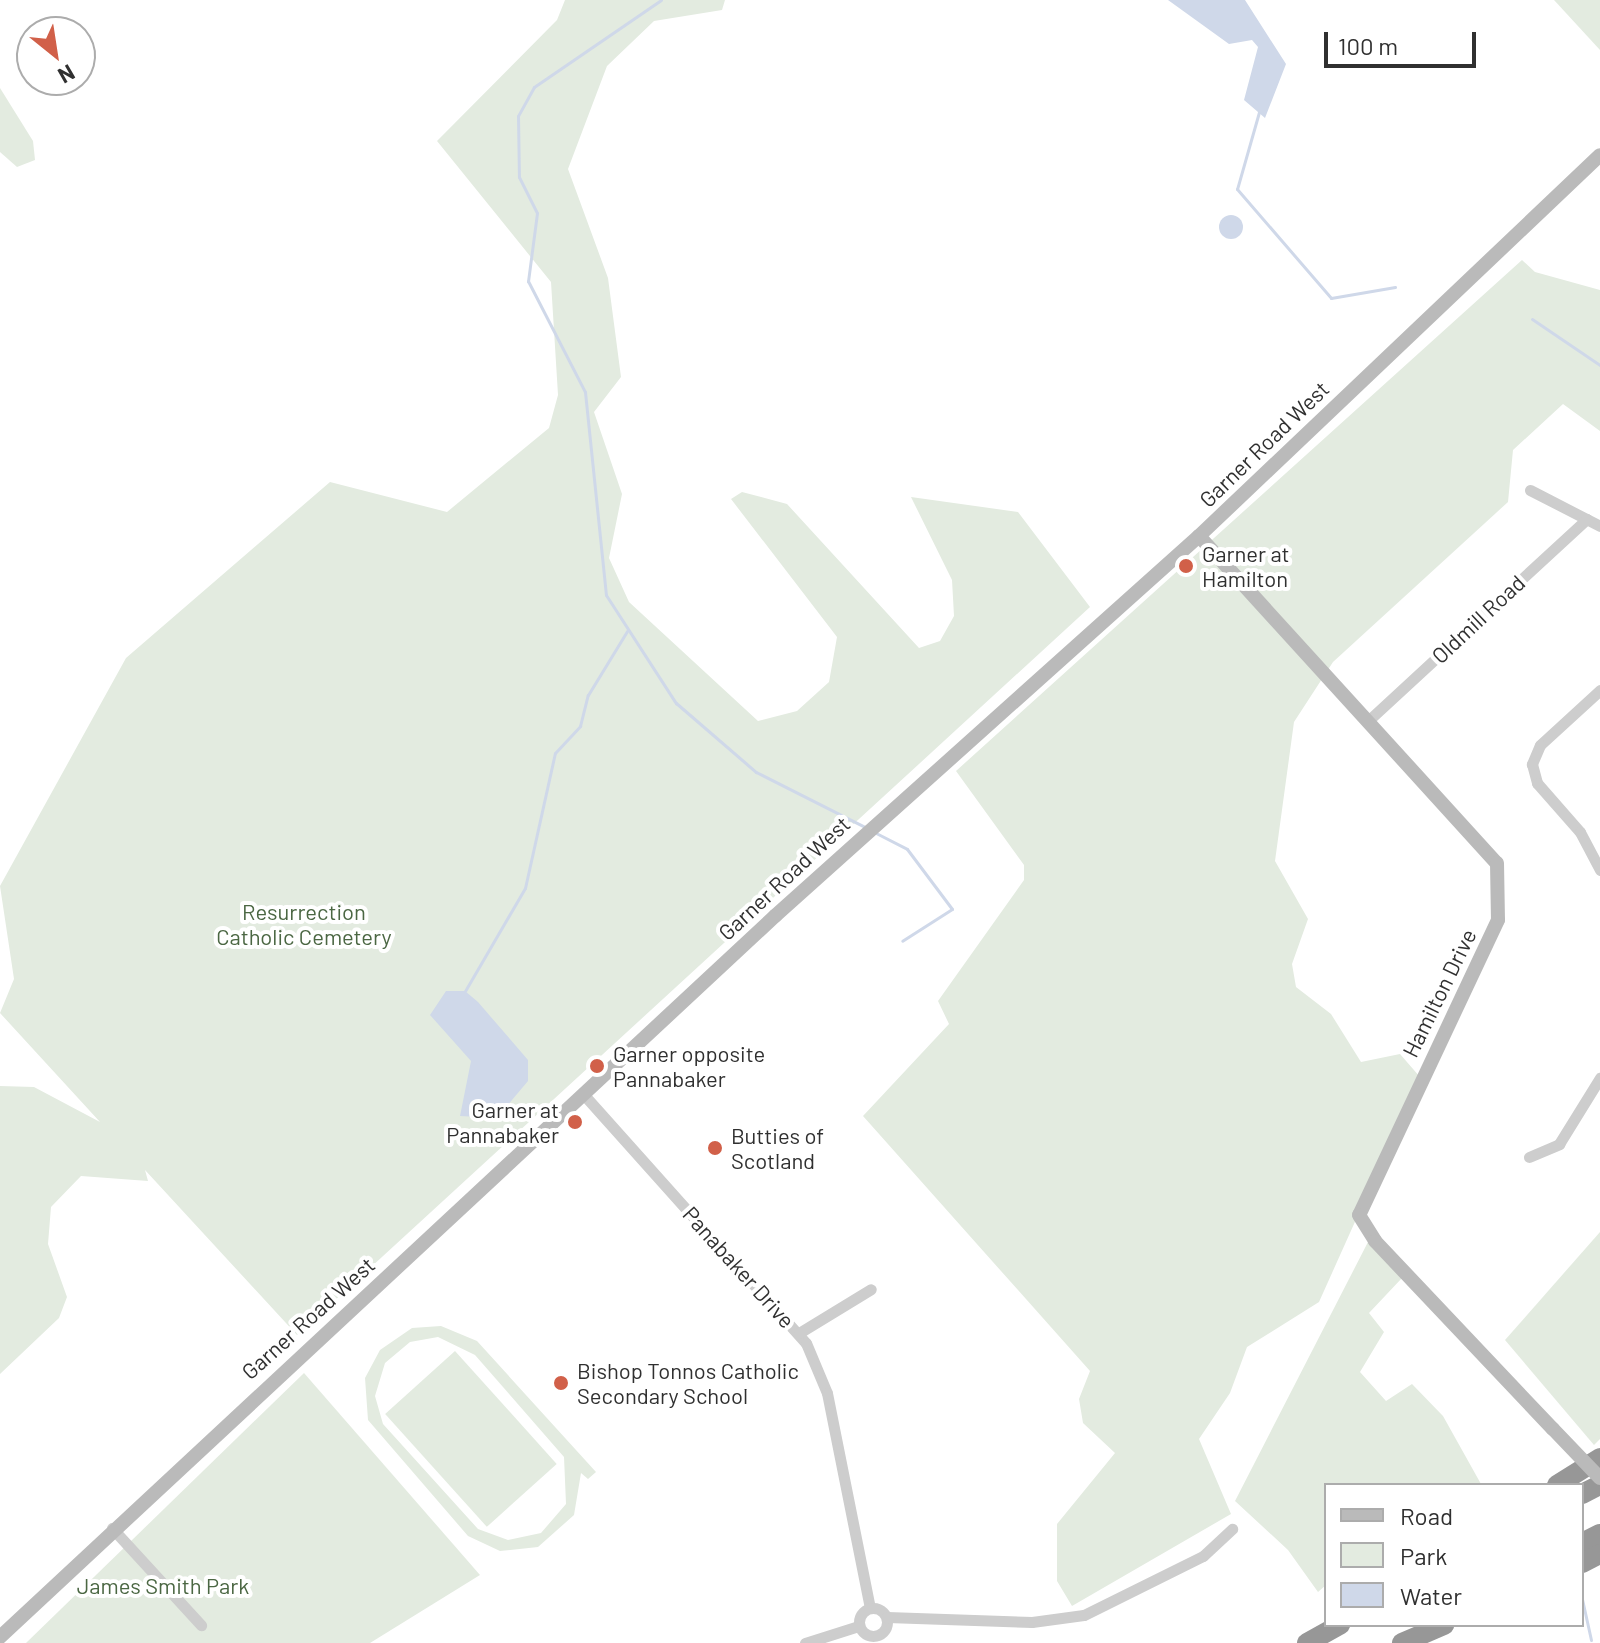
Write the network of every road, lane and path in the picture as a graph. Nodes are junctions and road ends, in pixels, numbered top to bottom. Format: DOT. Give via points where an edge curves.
graph roads {
  1 [pos="1600,155"];
  2 [pos="1530,490"];
  3 [pos="1587,519"];
  4 [pos="1600,526"];
  5 [pos="1199,536"];
  6 [pos="1600,690"];
  7 [pos="1370,719"];
  8 [pos="1600,870"];
  9 [pos="1600,1078"];
  10 [pos="585,1096"];
  11 [pos="1529,1157"];
  12 [pos="871,1289"];
  13 [pos="799,1333"];
  14 [pos="1600,1458"];
  15 [pos="1600,1478"];
  16 [pos="1560,1483"];
  17 [pos="112,1528"];
  18 [pos="1232,1529"];
  19 [pos="870,1608"];
  20 [pos="887,1617"];
  21 [pos="201,1625"];
  22 [pos="859,1626"];
  23 [pos="1336,1627"];
  24 [pos="1428,1627"];
  25 [pos="1439,1627"];
  26 [pos="0,1637"];
  27 [pos="805,1643"];
  28 [pos="1307,1643"];
  29 [pos="1400,1643"];
  1 -- 5 [label="main road, Garner Road West"];
  2 -- 3 [label="street"];
  3 -- 4 [label="street"];
  3 -- 7 [label="street, Oldmill Road"];
  5 -- 7 [label="main road, Hamilton Drive"];
  5 -- 10 [label="main road, Garner Road West"];
  6 -- 8 [label="street" via="1540,745 1532,764 1537,783 1580,832"];
  7 -- 15 [label="main road, Hamilton Drive, bridge" via="1487,846 1503,896 1359,1215 1375,1241"];
  9 -- 11 [label="street" via="1559,1144"];
  10 -- 13 [label="street, Panabaker Drive"];
  10 -- 17 [label="main road, Garner Road West"];
  12 -- 13 [label="street"];
  13 -- 19 [label="street, Panabaker Drive" via="827,1393"];
  14 -- 16 [label="highway"];
  17 -- 21 [label="street"];
  17 -- 26 [label="main road, Garner Road West"];
  18 -- 20 [label="street" via="1203,1556 1084,1615 1032,1622"];
  19 -- 20 [label="street"];
  19 -- 22 [label="street"];
  20 -- 22 [label="street" via="877,1636"];
  22 -- 27 [label="street"];
  23 -- 28 [label="highway"];
  24 -- 29 [label="highway"];
  25 -- 29 [label="highway"];
}
